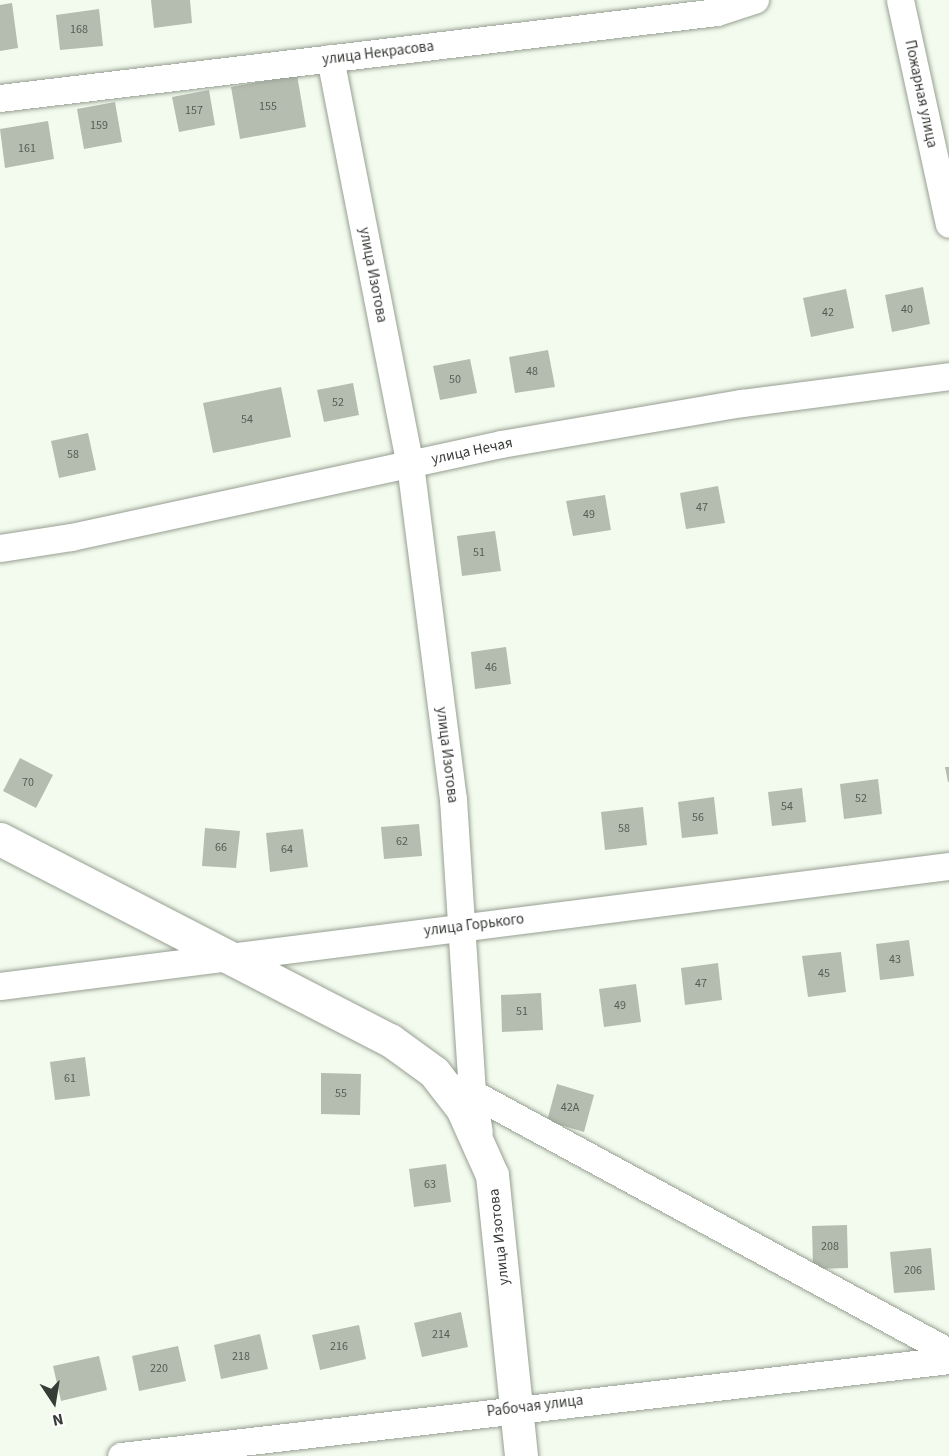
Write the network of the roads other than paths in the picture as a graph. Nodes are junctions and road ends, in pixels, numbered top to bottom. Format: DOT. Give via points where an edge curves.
graph roads {
  1 [pos="755,0"];
  2 [pos="900,0"];
  3 [pos="330,58"];
  4 [pos="0,98"];
  5 [pos="949,224"];
  6 [pos="949,376"];
  7 [pos="410,464"];
  8 [pos="0,548"];
  9 [pos="0,839"];
  10 [pos="949,866"];
  11 [pos="464,926"];
  12 [pos="226,955"];
  13 [pos="0,986"];
  14 [pos="434,1072"];
  15 [pos="472,1093"];
  16 [pos="480,1141"];
  17 [pos="949,1352"];
  18 [pos="949,1360"];
  19 [pos="516,1407"];
  20 [pos="121,1456"];
  21 [pos="520,1456"];
  1 -- 3 [label="street, улица Некрасова" via="717,12"];
  2 -- 5 [label="street, Пожарная улица"];
  3 -- 4 [label="street, улица Некрасова"];
  3 -- 7 [label="street, улица Изотова"];
  6 -- 7 [label="street, улица Нечая" via="742,402"];
  7 -- 8 [label="street, улица Нечая" via="72,537"];
  7 -- 11 [label="street, улица Изотова" via="453,799"];
  9 -- 12 [label="main road"];
  10 -- 11 [label="street, улица Горького"];
  11 -- 12 [label="street, улица Горького"];
  11 -- 15 [label="street, улица Изотова"];
  12 -- 13 [label="street, улица Горького"];
  12 -- 14 [label="main road" via="390,1040"];
  14 -- 15 [label="street"];
  14 -- 16 [label="main road" via="462,1108"];
  15 -- 16 [label="street, улица Изотова"];
  15 -- 17 [label="street"];
  16 -- 19 [label="main road, улица Изотова" via="492,1174"];
  18 -- 19 [label="street, Рабочая улица"];
  19 -- 20 [label="street, Рабочая улица"];
  19 -- 21 [label="main road, улица Изотова"];
}
